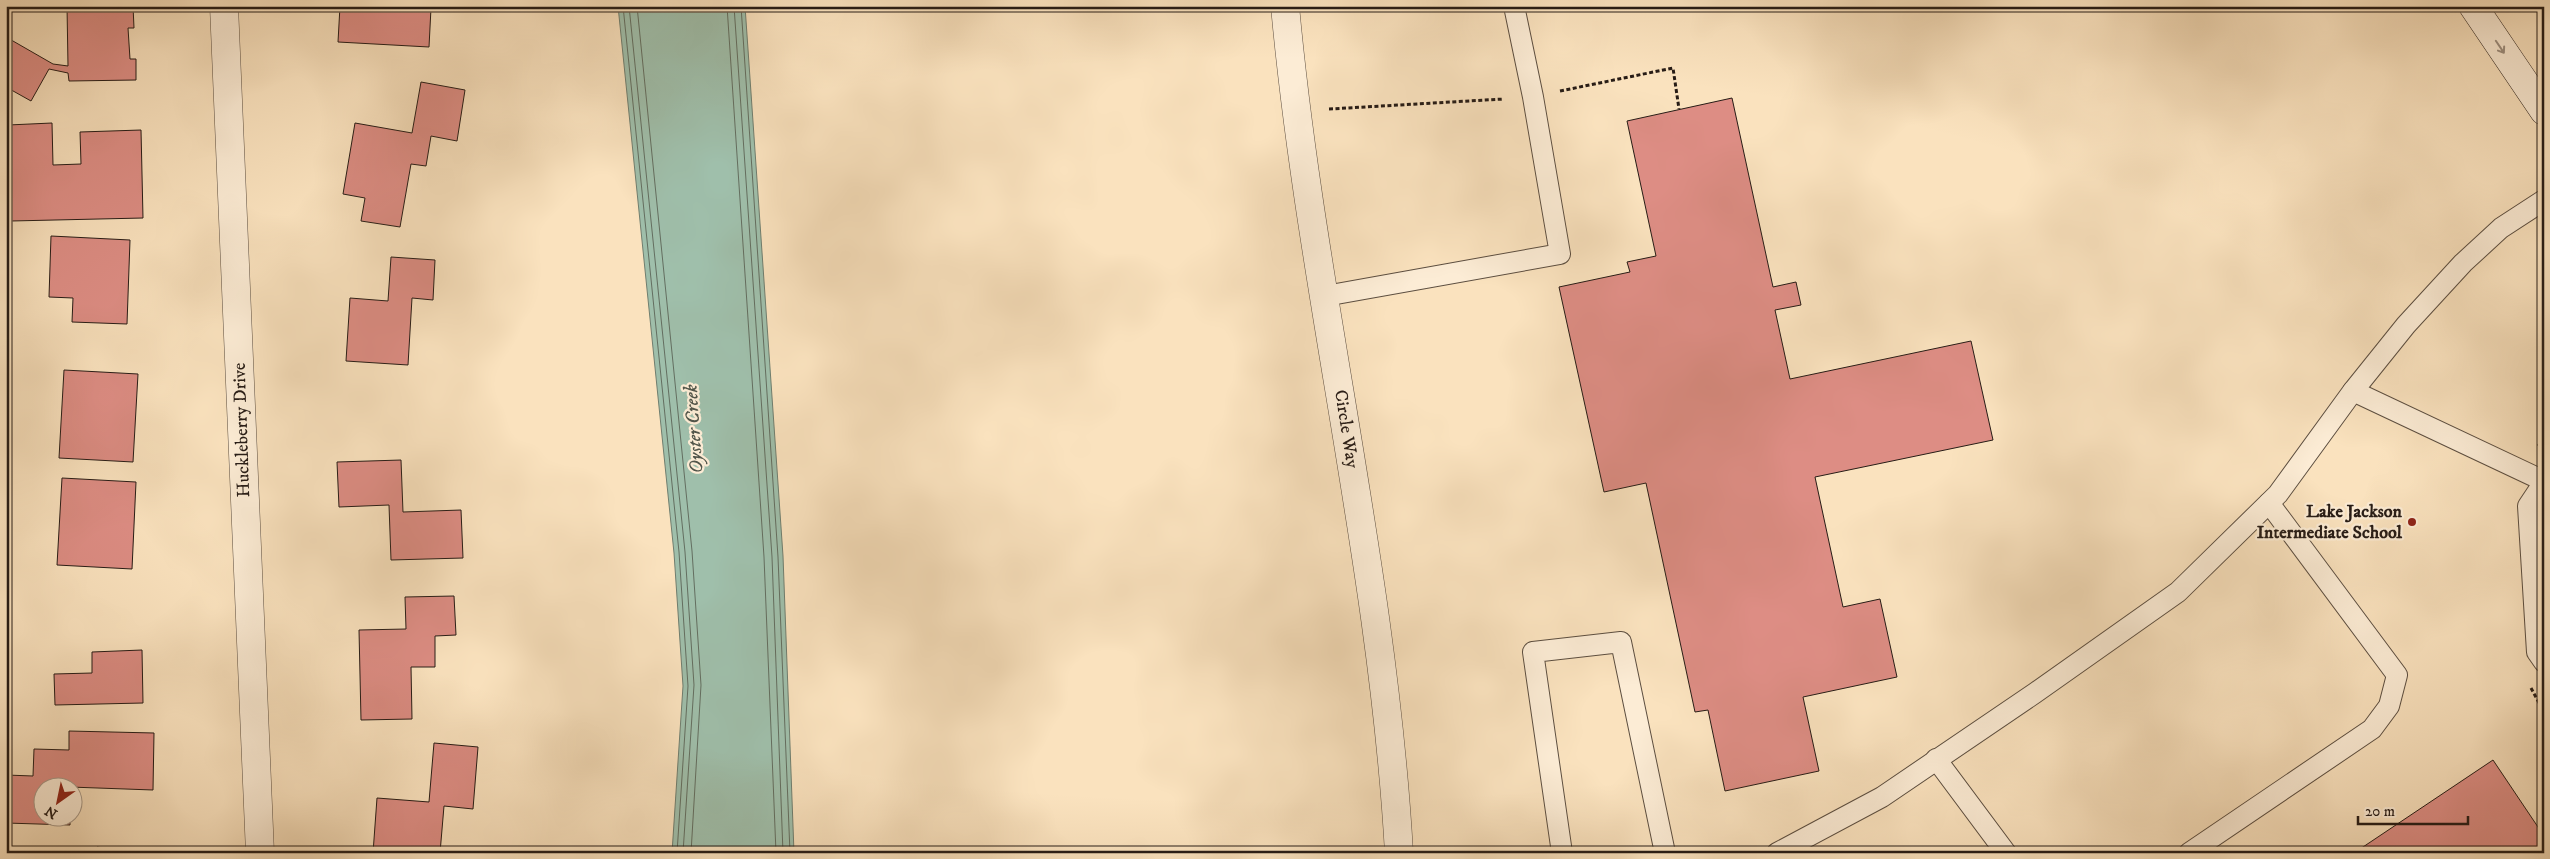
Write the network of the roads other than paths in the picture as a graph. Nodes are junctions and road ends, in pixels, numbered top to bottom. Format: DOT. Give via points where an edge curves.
graph roads {
  1 [pos="224,6"];
  2 [pos="1514,6"];
  3 [pos="2473,6"];
  4 [pos="1292,7"];
  5 [pos="2544,111"];
  6 [pos="2544,200"];
  7 [pos="1324,296"];
  8 [pos="2353,391"];
  9 [pos="2544,482"];
  10 [pos="2269,503"];
  11 [pos="2544,662"];
  12 [pos="1936,760"];
  13 [pos="260,853"];
  14 [pos="1399,853"];
  15 [pos="1562,853"];
  16 [pos="1665,853"];
  17 [pos="1777,853"];
  18 [pos="2006,853"];
  19 [pos="2189,853"];
  1 -- 13 [label="street, Huckleberry Drive"];
  2 -- 7 [label="lane" via="1560,254"];
  3 -- 5 [label="street, one-way"];
  4 -- 7 [label="street, Circle Way" via="1296,111"];
  6 -- 8 [label="lane" via="2501,228 2463,263 2406,325"];
  7 -- 14 [label="street, Circle Way" via="1371,580"];
  8 -- 9 [label="lane"];
  8 -- 10 [label="lane"];
  9 -- 11 [label="lane" via="2528,506 2537,652"];
  10 -- 12 [label="lane" via="2178,592"];
  10 -- 19 [label="lane" via="2397,675 2389,706 2372,729"];
  12 -- 17 [label="lane" via="1882,796"];
  12 -- 18 [label="lane"];
  15 -- 16 [label="lane" via="1533,652 1621,642"];
}
